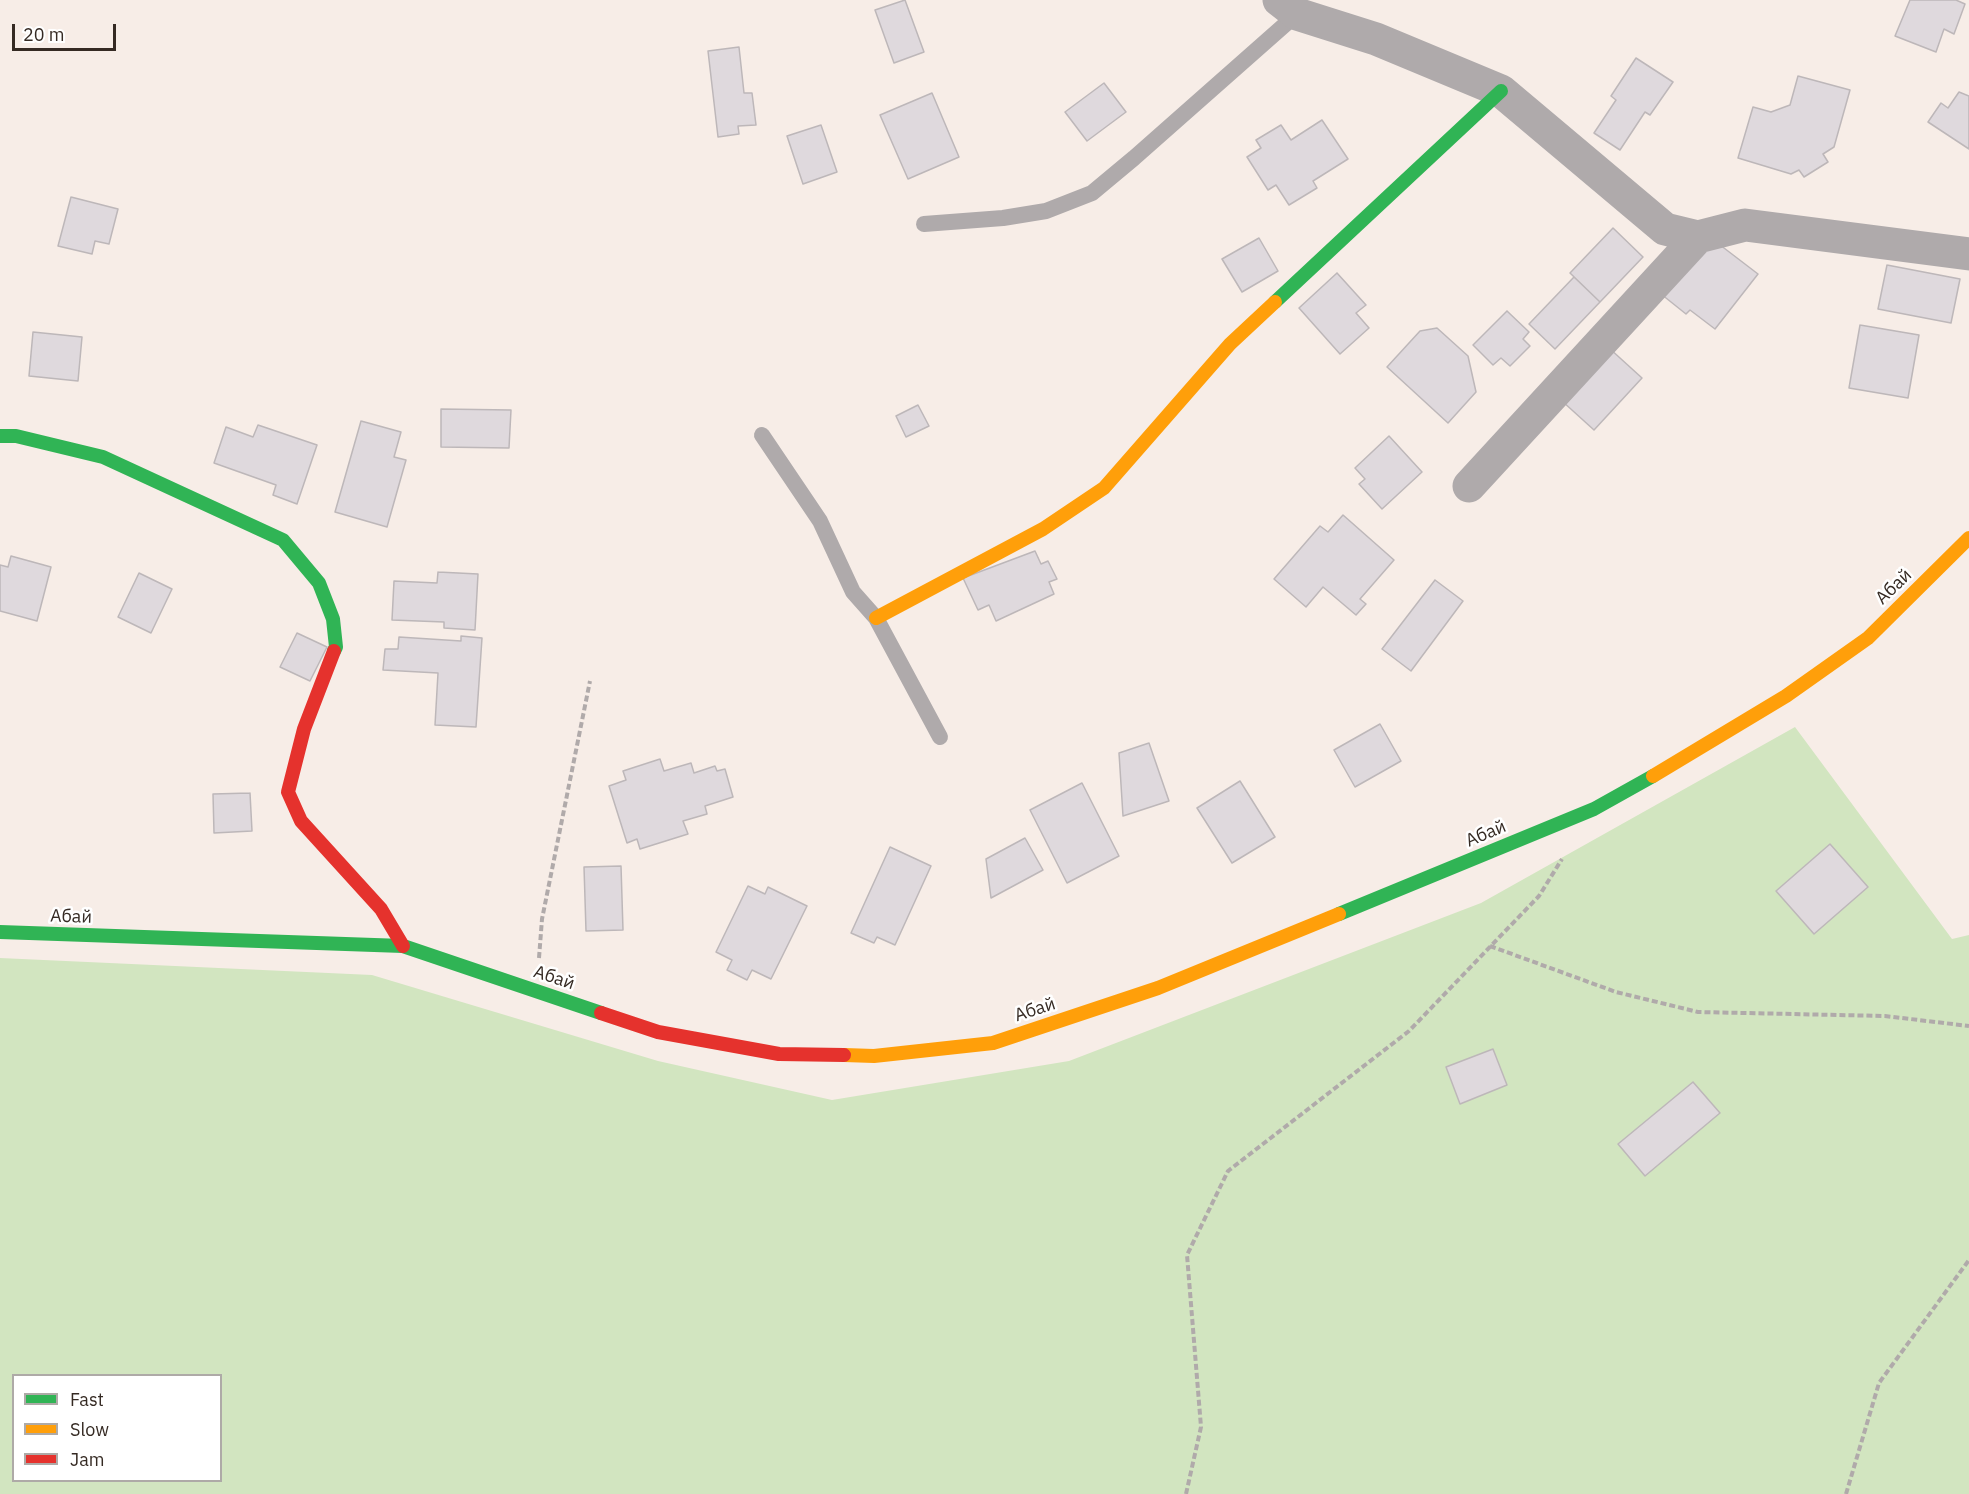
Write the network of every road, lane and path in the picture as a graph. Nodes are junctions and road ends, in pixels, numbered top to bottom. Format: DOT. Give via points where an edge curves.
graph roads {
  1 [pos="1288,7"];
  2 [pos="1501,91"];
  3 [pos="924,224"];
  4 [pos="1698,237"];
  5 [pos="1969,254"];
  6 [pos="762,435"];
  7 [pos="0,436"];
  8 [pos="1469,486"];
  9 [pos="1969,538"];
  10 [pos="876,618"];
  11 [pos="590,681"];
  12 [pos="940,736"];
  13 [pos="1563,857"];
  14 [pos="0,932"];
  15 [pos="403,946"];
  16 [pos="1490,946"];
  17 [pos="537,992"];
  18 [pos="1969,1026"];
  19 [pos="1969,1260"];
  20 [pos="1186,1494"];
  21 [pos="1846,1494"];
  1 -- 2 [label="street"];
  1 -- 3 [label="lane" via="1134,158 1092,192 1046,211"];
  2 -- 4 [label="street" via="1665,228"];
  2 -- 10 [label="street" via="1230,344 1104,488 1043,530"];
  4 -- 5 [label="street" via="1745,225"];
  4 -- 8 [label="street"];
  6 -- 10 [label="lane" via="820,521 853,592"];
  7 -- 15 [label="street" via="16,436 103,457 283,540 319,583 333,620 336,647 304,729 288,792 301,821 381,909"];
  9 -- 17 [label="street, Абай" via="1868,638 1786,696 1594,809 1158,988 993,1043 874,1056 779,1054 658,1032"];
  10 -- 12 [label="lane"];
  11 -- 17 [label="path" via="542,919"];
  13 -- 16 [label="path" via="1539,896"];
  14 -- 15 [label="street, Абай"];
  15 -- 17 [label="street, Абай"];
  16 -- 18 [label="path" via="1616,992 1698,1012 1885,1016"];
  16 -- 20 [label="path" via="1409,1031 1228,1170 1187,1255 1201,1427"];
  19 -- 21 [label="path" via="1880,1383"];
}
